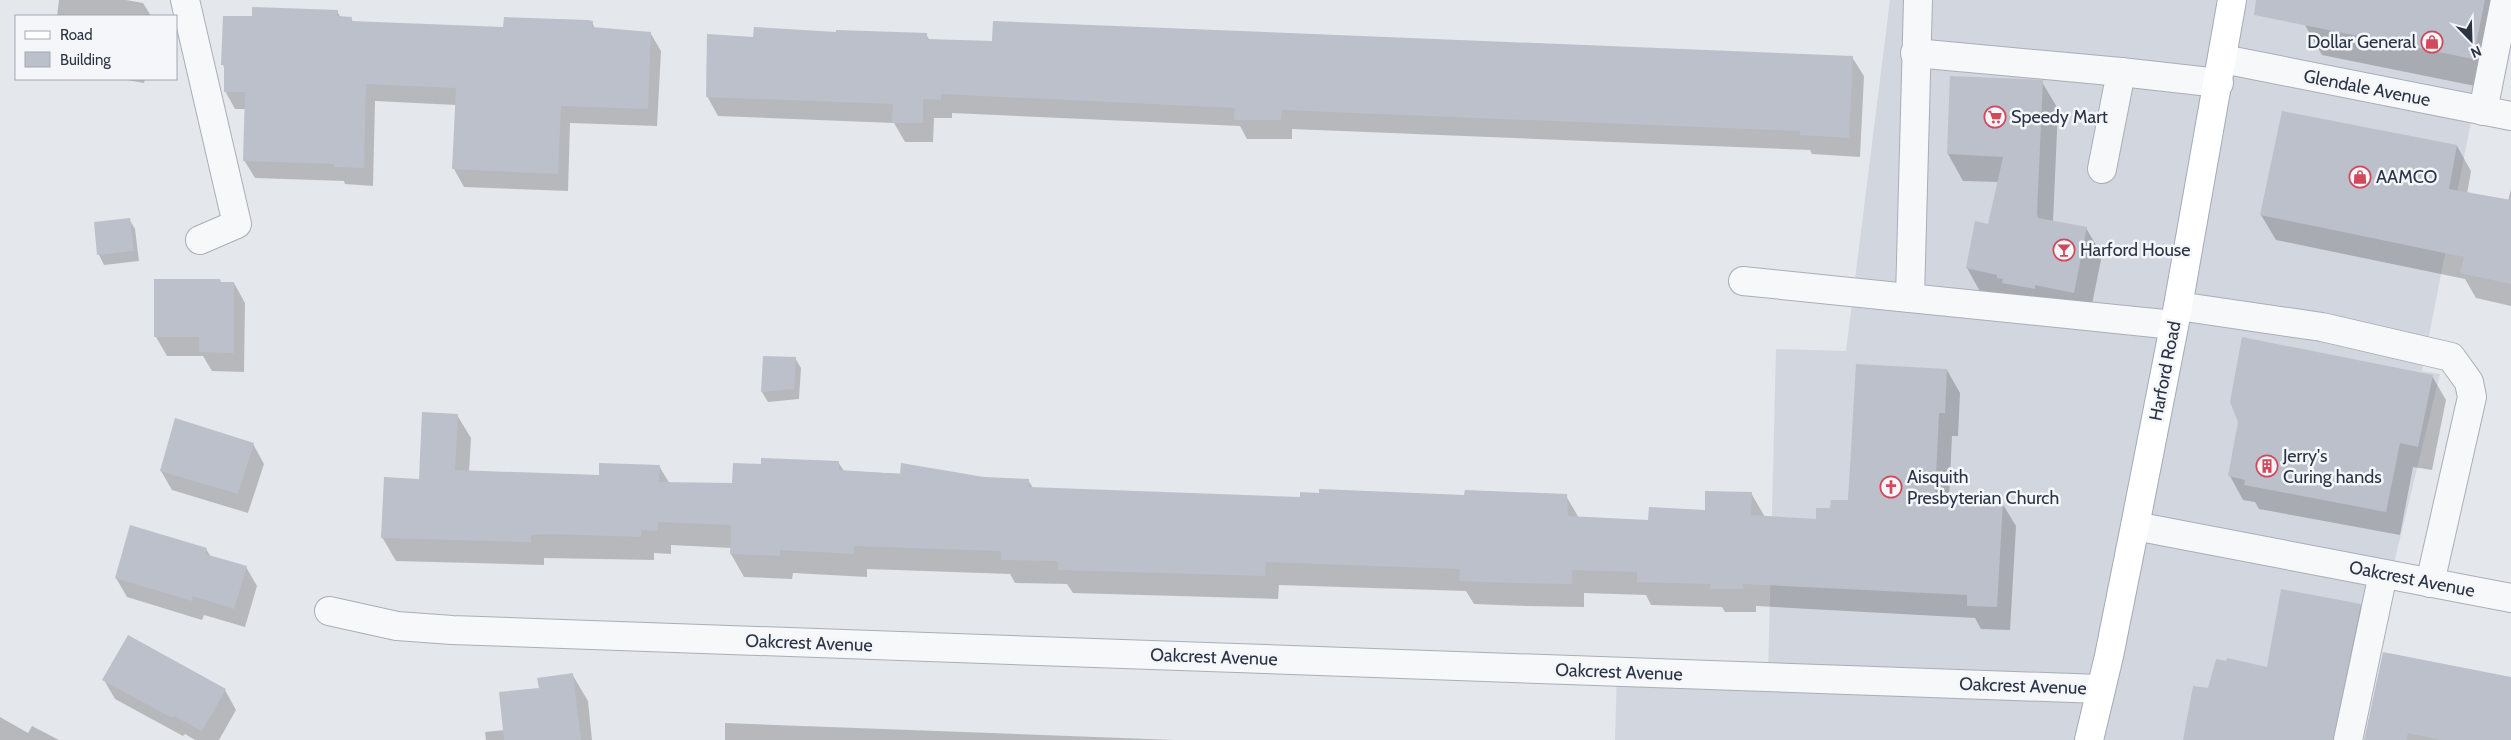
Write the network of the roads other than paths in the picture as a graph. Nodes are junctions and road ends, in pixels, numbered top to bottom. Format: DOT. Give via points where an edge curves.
graph roads {
  1 [pos="185,0"];
  2 [pos="1918,0"];
  3 [pos="2232,0"];
  4 [pos="2505,0"];
  5 [pos="1915,53"];
  6 [pos="2221,71"];
  7 [pos="2121,72"];
  8 [pos="2483,111"];
  9 [pos="2511,116"];
  10 [pos="2102,169"];
  11 [pos="200,240"];
  12 [pos="1743,282"];
  13 [pos="1910,298"];
  14 [pos="2176,315"];
  15 [pos="2136,526"];
  16 [pos="2383,574"];
  17 [pos="2430,582"];
  18 [pos="2511,598"];
  19 [pos="329,611"];
  20 [pos="2100,689"];
  21 [pos="2090,740"];
  22 [pos="2348,740"];
  1 -- 11 [label="street" via="237,224"];
  2 -- 5 [label="street"];
  3 -- 6 [label="main road, Harford Road"];
  4 -- 8 [label="street"];
  5 -- 7 [label="street, Glendale Avenue"];
  5 -- 13 [label="street"];
  6 -- 7 [label="street, Glendale Avenue"];
  6 -- 8 [label="street, Glendale Avenue"];
  6 -- 14 [label="main road, Harford Road"];
  7 -- 10 [label="street"];
  8 -- 9 [label="street, Glendale Avenue"];
  12 -- 13 [label="street"];
  13 -- 14 [label="street"];
  14 -- 15 [label="main road, Harford Road"];
  14 -- 17 [label="street" via="2322,327 2451,357 2469,382 2472,397"];
  15 -- 16 [label="street, Oakcrest Avenue"];
  15 -- 20 [label="main road, Harford Road"];
  16 -- 17 [label="street, Oakcrest Avenue"];
  16 -- 22 [label="street"];
  17 -- 18 [label="street, Oakcrest Avenue"];
  19 -- 20 [label="street, Oakcrest Avenue" via="397,626 452,630"];
  20 -- 21 [label="main road, Harford Road"];
}
